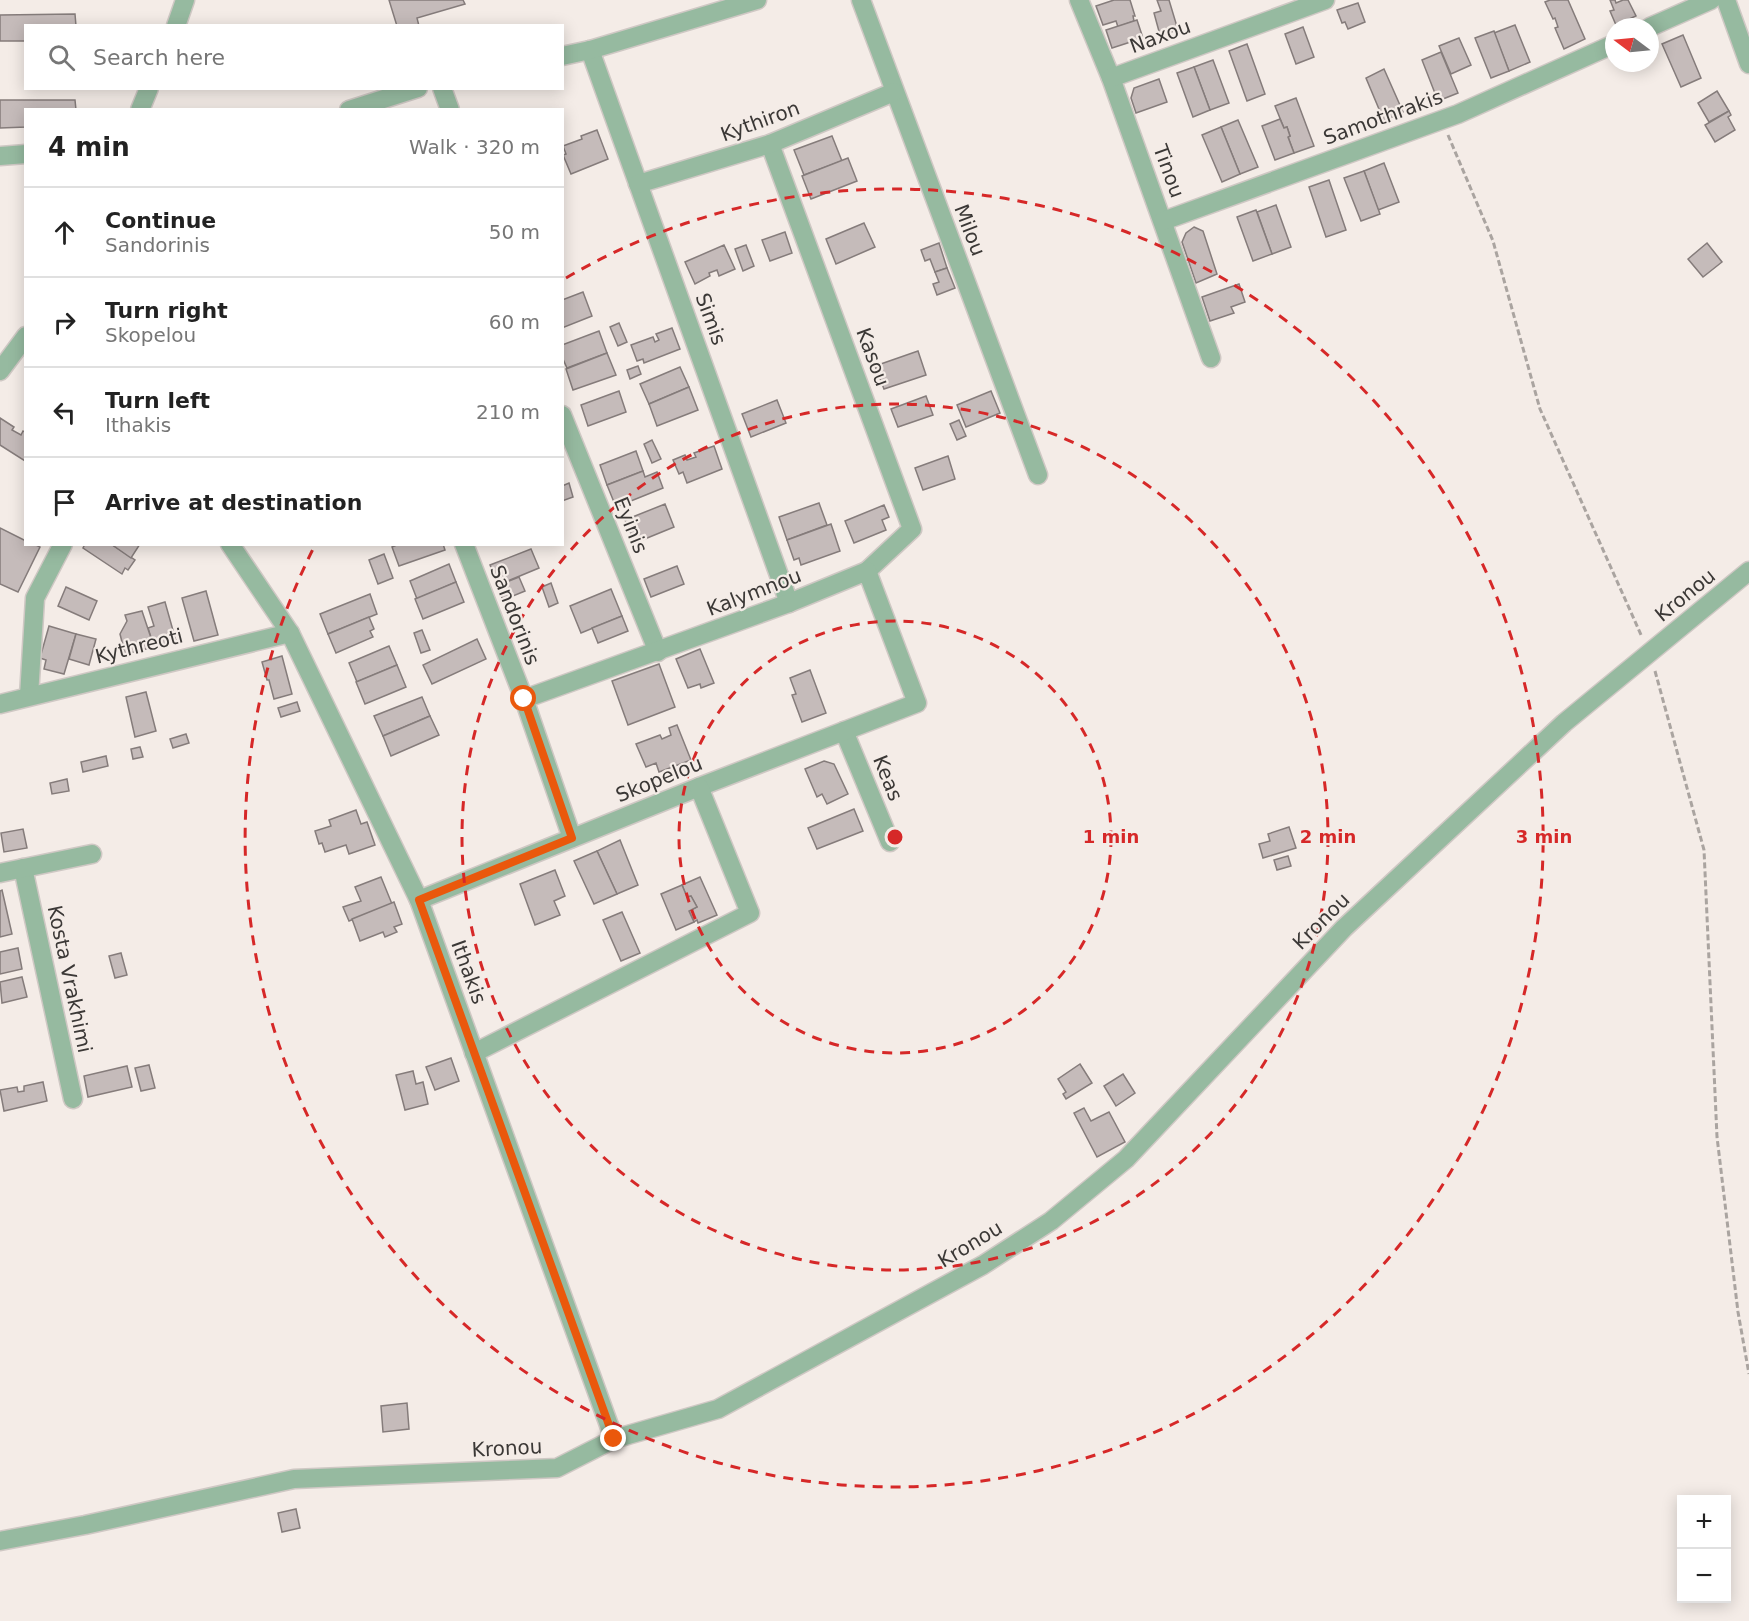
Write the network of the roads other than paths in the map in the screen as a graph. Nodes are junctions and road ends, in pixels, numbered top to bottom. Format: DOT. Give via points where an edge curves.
graph roads {
  1 [pos="186,0"];
  2 [pos="757,0"];
  3 [pos="861,0"];
  4 [pos="1080,0"];
  5 [pos="1325,0"];
  6 [pos="1711,0"];
  7 [pos="1726,0"];
  8 [pos="1659,23"];
  9 [pos="177,24"];
  10 [pos="1605,48"];
  11 [pos="591,50"];
  12 [pos="564,56"];
  13 [pos="1749,64"];
  14 [pos="1112,78"];
  15 [pos="148,90"];
  16 [pos="412,90"];
  17 [pos="443,90"];
  18 [pos="894,92"];
  19 [pos="141,108"];
  20 [pos="355,108"];
  21 [pos="449,108"];
  22 [pos="770,144"];
  23 [pos="24,154"];
  24 [pos="0,156"];
  25 [pos="638,184"];
  26 [pos="1163,221"];
  27 [pos="24,339"];
  28 [pos="1211,358"];
  29 [pos="0,371"];
  30 [pos="564,420"];
  31 [pos="1038,475"];
  32 [pos="62,546"];
  33 [pos="231,546"];
  34 [pos="465,546"];
  35 [pos="867,571"];
  36 [pos="1749,571"];
  37 [pos="789,603"];
  38 [pos="290,633"];
  39 [pos="658,652"];
  40 [pos="29,696"];
  41 [pos="524,699"];
  42 [pos="0,704"];
  43 [pos="844,731"];
  44 [pos="699,787"];
  45 [pos="572,838"];
  46 [pos="890,842"];
  47 [pos="92,854"];
  48 [pos="22,868"];
  49 [pos="0,873"];
  50 [pos="419,900"];
  51 [pos="474,1053"];
  52 [pos="73,1099"];
  53 [pos="614,1439"];
  54 [pos="0,1541"];
  1 -- 9 [label="street"];
  2 -- 11 [label="street"];
  3 -- 18 [label="street, Milou"];
  4 -- 14 [label="street, Tinou"];
  5 -- 14 [label="street, Naxou"];
  6 -- 8 [label="street"];
  7 -- 13 [label="street"];
  10 -- 26 [label="street, Samothrakis" via="1442,120"];
  11 -- 12 [label="street"];
  11 -- 25 [label="street, Simis"];
  14 -- 26 [label="street, Tinou"];
  15 -- 19 [label="street"];
  16 -- 20 [label="street"];
  17 -- 21 [label="street"];
  18 -- 22 [label="street, Kythiron"];
  18 -- 31 [label="street, Milou"];
  22 -- 25 [label="street, Kythiron"];
  22 -- 35 [label="street, Kasou" via="912,529"];
  23 -- 24 [label="street"];
  25 -- 37 [label="street, Simis"];
  26 -- 28 [label="street, Tinou"];
  27 -- 29 [label="street"];
  30 -- 39 [label="street, Eyinis"];
  32 -- 40 [label="street" via="35,598"];
  33 -- 38 [label="street, Ithakis"];
  34 -- 41 [label="street, Sandorinis"];
  35 -- 37 [label="street, Kalymnou"];
  35 -- 43 [label="street, Skopelou" via="916,703"];
  36 -- 53 [label="street, Kronou" via="1564,723 1344,928 1126,1159 1051,1221 983,1265 718,1408"];
  37 -- 39 [label="street, Kalymnou"];
  38 -- 40 [label="street, Kythreoti"];
  38 -- 50 [label="street, Ithakis"];
  39 -- 41 [label="street, Kalymnou"];
  40 -- 42 [label="street, Kythreoti"];
  41 -- 45 [label="street, Sandorinis"];
  43 -- 44 [label="street, Skopelou"];
  43 -- 46 [label="street, Keas"];
  44 -- 45 [label="street, Skopelou"];
  44 -- 51 [label="street" via="750,913"];
  45 -- 50 [label="street, Skopelou"];
  47 -- 48 [label="street"];
  48 -- 49 [label="street"];
  48 -- 52 [label="street, Kosta Vrakhimi"];
  50 -- 51 [label="street, Ithakis"];
  51 -- 53 [label="street, Ithakis"];
  53 -- 54 [label="street, Kronou" via="557,1468 294,1479"];
}
